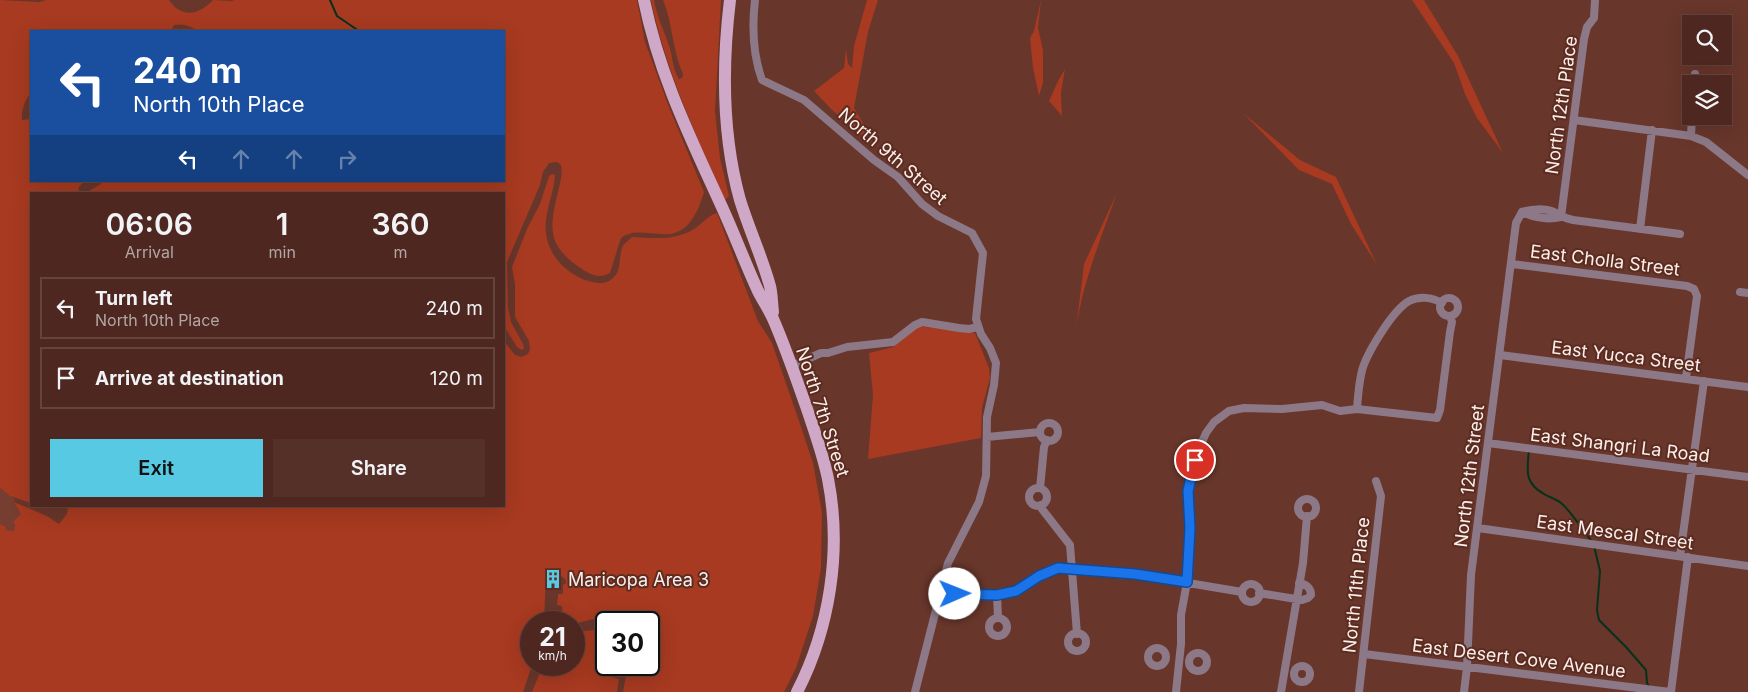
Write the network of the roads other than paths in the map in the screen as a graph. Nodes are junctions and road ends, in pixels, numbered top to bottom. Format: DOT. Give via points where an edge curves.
graph roads {
  1 [pos="644,0"];
  2 [pos="730,0"];
  3 [pos="755,0"];
  4 [pos="1595,0"];
  5 [pos="1574,120"];
  6 [pos="1692,125"];
  7 [pos="1652,130"];
  8 [pos="1691,136"];
  9 [pos="1748,175"];
  10 [pos="1562,217"];
  11 [pos="1640,229"];
  12 [pos="1680,234"];
  13 [pos="1512,264"];
  14 [pos="1442,303"];
  15 [pos="1450,316"];
  16 [pos="774,320"];
  17 [pos="978,327"];
  18 [pos="1500,355"];
  19 [pos="792,366"];
  20 [pos="1686,378"];
  21 [pos="1704,381"];
  22 [pos="1748,387"];
  23 [pos="1357,409"];
  24 [pos="1040,432"];
  25 [pos="987,437"];
  26 [pos="1047,440"];
  27 [pos="1488,443"];
  28 [pos="1692,469"];
  29 [pos="1748,476"];
  30 [pos="1376,481"];
  31 [pos="1040,488"];
  32 [pos="1041,505"];
  33 [pos="1307,516"];
  34 [pos="1478,528"];
  35 [pos="1684,557"];
  36 [pos="1748,566"];
  37 [pos="1073,568"];
  38 [pos="1187,582"];
  39 [pos="1299,583"];
  40 [pos="941,591"];
  41 [pos="1242,592"];
  42 [pos="1259,593"];
  43 [pos="997,595"];
  44 [pos="1297,599"];
  45 [pos="998,618"];
  46 [pos="1077,634"];
  47 [pos="1364,654"];
  48 [pos="1165,658"];
  49 [pos="1180,660"];
  50 [pos="1189,661"];
  51 [pos="1467,667"];
  52 [pos="1284,672"];
  53 [pos="1294,673"];
  54 [pos="797,692"];
  55 [pos="915,692"];
  56 [pos="1176,692"];
  57 [pos="1281,692"];
  58 [pos="1359,692"];
  59 [pos="1464,692"];
  60 [pos="1670,692"];
  1 -- 16 [label="main road, North 7th Street" via="656,48 679,114"];
  2 -- 16 [label="main road, North 7th Street" via="725,58 728,139 740,200 770,287"];
  3 -- 17 [label="street, North 9th Street" via="755,49 762,80 804,100 898,177 922,204 972,233 983,253 976,319"];
  4 -- 5 [label="street, North 12th Place" via="1594,18 1584,39"];
  5 -- 7 [label="street"];
  5 -- 10 [label="street, North 12th Place"];
  6 -- 8 [label="street"];
  7 -- 8 [label="street"];
  7 -- 11 [label="street"];
  8 -- 9 [label="street" via="1706,142"];
  10 -- 11 [label="street"];
  10 -- 13 [label="street, North 12th Street" via="1547,211 1530,209 1522,212 1516,223"];
  11 -- 12 [label="street"];
  13 -- 18 [label="street, North 12th Street"];
  13 -- 20 [label="street, East Cholla Street" via="1694,288 1696,296"];
  14 -- 15 [label="street" via="1443,313"];
  14 -- 15 [label="street" via="1450,298 1456,301 1458,310"];
  14 -- 23 [label="street" via="1416,298 1407,302 1384,330 1370,350 1363,369"];
  15 -- 23 [label="street" via="1452,322 1437,418"];
  16 -- 19 [label="main road, North 7th Street"];
  17 -- 19 [label="street" via="969,329 922,322 893,342 821,353"];
  17 -- 25 [label="street, North 9th Street" via="996,364"];
  18 -- 20 [label="street, East Yucca Street"];
  18 -- 27 [label="street, North 12th Street"];
  19 -- 54 [label="main road, North 7th Street" via="825,466 832,504 833,538 831,577 822,623 812,659"];
  20 -- 21 [label="street, East Yucca Street"];
  21 -- 22 [label="street, East Yucca Street"];
  21 -- 28 [label="street"];
  23 -- 38 [label="street" via="1340,411 1322,405 1244,408 1229,411 1214,422 1206,433 1188,491"];
  24 -- 25 [label="street"];
  24 -- 26 [label="street"];
  24 -- 26 [label="street" via="1046,424 1054,425 1056,436"];
  25 -- 40 [label="street, North 9th Street" via="983,490 948,563"];
  26 -- 31 [label="street"];
  27 -- 28 [label="street, East Shangri La Road"];
  27 -- 34 [label="street, North 12th Street"];
  28 -- 29 [label="street, East Shangri La Road"];
  28 -- 35 [label="street"];
  30 -- 47 [label="street, North 11th Place" via="1381,496"];
  31 -- 32 [label="street" via="1047,496"];
  31 -- 32 [label="street" via="1032,491 1030,499 1035,505"];
  32 -- 37 [label="street" via="1070,545"];
  33 -- 39 [label="street"];
  34 -- 35 [label="street, East Mescal Street"];
  34 -- 51 [label="street, North 12th Street" via="1471,575"];
  35 -- 36 [label="street, East Mescal Street"];
  35 -- 60 [label="street"];
  37 -- 38 [label="street"];
  37 -- 43 [label="street" via="1058,568 1016,591"];
  37 -- 46 [label="street"];
  38 -- 41 [label="street"];
  38 -- 49 [label="street" via="1181,615"];
  39 -- 44 [label="street"];
  39 -- 44 [label="street" via="1307,586 1311,594 1308,598"];
  40 -- 43 [label="street"];
  40 -- 55 [label="street, North 9th Street"];
  41 -- 42 [label="street" via="1251,584"];
  41 -- 42 [label="street" via="1244,599 1251,602 1258,598"];
  42 -- 44 [label="street"];
  43 -- 45 [label="street"];
  44 -- 52 [label="street"];
  47 -- 51 [label="street, East Desert Cove Avenue"];
  47 -- 58 [label="street, North 11th Place"];
  48 -- 49 [label="street"];
  49 -- 50 [label="street"];
  49 -- 56 [label="street"];
  51 -- 59 [label="street, North 12th Street"];
  51 -- 60 [label="street, East Desert Cove Avenue"];
  52 -- 53 [label="street"];
  52 -- 57 [label="street"];
}
